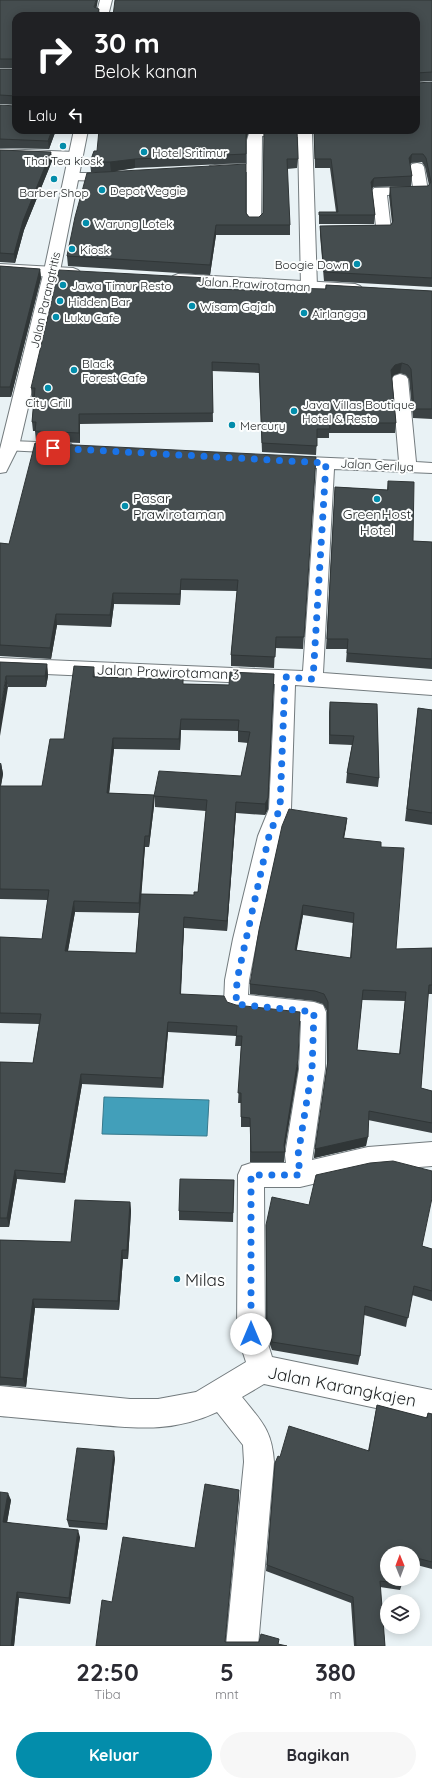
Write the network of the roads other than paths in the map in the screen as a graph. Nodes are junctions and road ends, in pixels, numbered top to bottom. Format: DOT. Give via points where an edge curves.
graph roads {
  1 [pos="106,0"];
  2 [pos="103,12"];
  3 [pos="80,134"];
  4 [pos="257,134"];
  5 [pos="305,134"];
  6 [pos="0,153"];
  7 [pos="75,156"];
  8 [pos="401,167"];
  9 [pos="417,167"];
  10 [pos="432,167"];
  11 [pos="254,168"];
  12 [pos="199,170"];
  13 [pos="128,174"];
  14 [pos="72,177"];
  15 [pos="254,223"];
  16 [pos="308,230"];
  17 [pos="323,230"];
  18 [pos="346,230"];
  19 [pos="0,269"];
  20 [pos="52,271"];
  21 [pos="84,273"];
  22 [pos="164,278"];
  23 [pos="308,287"];
  24 [pos="369,290"];
  25 [pos="400,379"];
  26 [pos="10,446"];
  27 [pos="85,450"];
  28 [pos="272,460"];
  29 [pos="326,463"];
  30 [pos="408,467"];
  31 [pos="0,468"];
  32 [pos="432,468"];
  33 [pos="0,665"];
  34 [pos="285,677"];
  35 [pos="313,679"];
  36 [pos="432,688"];
  37 [pos="432,1154"];
  38 [pos="300,1175"];
  39 [pos="263,1369"];
  40 [pos="221,1394"];
  41 [pos="0,1401"];
  42 [pos="432,1405"];
  43 [pos="242,1646"];
  1 -- 2 [label="street"];
  3 -- 7 [label="street, Jalan Parangtritis"];
  4 -- 11 [label="street"];
  5 -- 16 [label="street"];
  6 -- 7 [label="street"];
  7 -- 14 [label="street, Jalan Parangtritis"];
  8 -- 9 [label="street"];
  9 -- 10 [label="street"];
  9 -- 18 [label="street" via="421,191 379,191 384,230"];
  11 -- 12 [label="street"];
  11 -- 15 [label="street"];
  13 -- 14 [label="street" via="111,177"];
  14 -- 20 [label="street, Jalan Parangtritis"];
  16 -- 17 [label="street"];
  16 -- 23 [label="street"];
  19 -- 20 [label="street"];
  20 -- 21 [label="street"];
  20 -- 26 [label="street, Jalan Parangtritis"];
  22 -- 23 [label="street, Jalan Prawirotaman"];
  23 -- 24 [label="street, Jalan Prawirotaman"];
  25 -- 30 [label="street"];
  26 -- 27 [label="street"];
  26 -- 31 [label="street, Jalan Parangtritis"];
  28 -- 29 [label="street, Jalan Gerilya"];
  29 -- 30 [label="street, Jalan Gerilya"];
  29 -- 35 [label="street"];
  30 -- 32 [label="street, Jalan Gerilya"];
  33 -- 34 [label="street, Jalan Prawirotaman 3"];
  34 -- 35 [label="street, Jalan Prawirotaman 3"];
  34 -- 38 [label="street" via="280,808 269,836 245,939 237,980 236,1004 314,1012 312,1069 298,1155"];
  35 -- 36 [label="street, Jalan Prawirotaman 3"];
  37 -- 38 [label="street" via="368,1159"];
  38 -- 39 [label="street" via="251,1175 251,1334"];
  39 -- 40 [label="street, Jalan Karangkajen" via="248,1375"];
  39 -- 42 [label="street, Jalan Karangkajen"];
  40 -- 41 [label="street, Jalan Karangkajen" via="200,1405 178,1412 151,1416"];
  40 -- 43 [label="street" via="249,1428 258,1446"];
}
